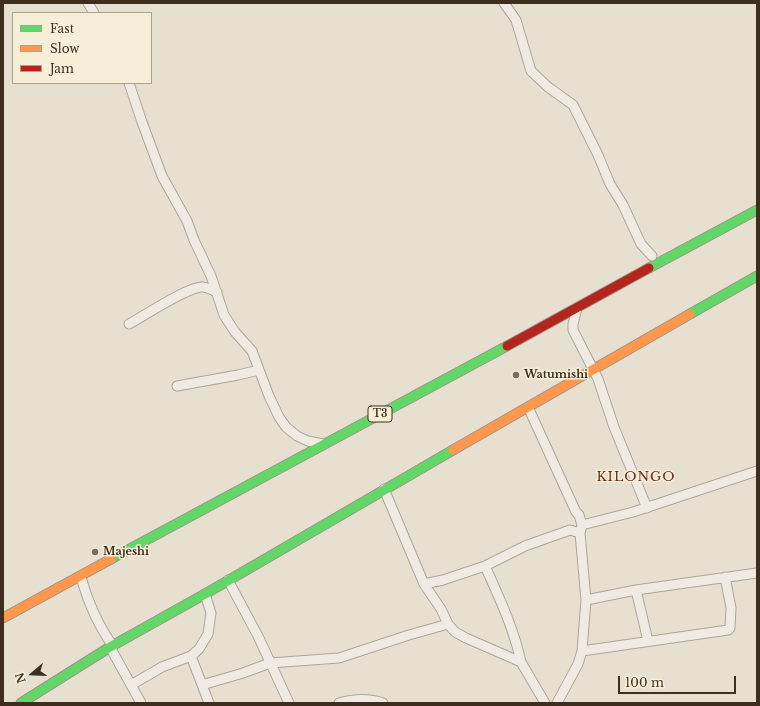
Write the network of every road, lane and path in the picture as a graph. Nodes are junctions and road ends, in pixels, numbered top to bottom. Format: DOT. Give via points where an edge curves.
graph roads {
  1 [pos="88,3"];
  2 [pos="504,3"];
  3 [pos="93,12"];
  4 [pos="129,84"];
  5 [pos="757,210"];
  6 [pos="652,256"];
  7 [pos="757,276"];
  8 [pos="216,292"];
  9 [pos="577,308"];
  10 [pos="129,324"];
  11 [pos="593,369"];
  12 [pos="259,370"];
  13 [pos="177,386"];
  14 [pos="528,407"];
  15 [pos="324,444"];
  16 [pos="757,471"];
  17 [pos="384,489"];
  18 [pos="647,508"];
  19 [pos="581,529"];
  20 [pos="485,566"];
  21 [pos="757,573"];
  22 [pos="81,576"];
  23 [pos="725,577"];
  24 [pos="228,580"];
  25 [pos="424,584"];
  26 [pos="636,590"];
  27 [pos="204,594"];
  28 [pos="586,600"];
  29 [pos="3,618"];
  30 [pos="448,624"];
  31 [pos="648,641"];
  32 [pos="111,647"];
  33 [pos="582,651"];
  34 [pos="192,656"];
  35 [pos="521,662"];
  36 [pos="270,663"];
  37 [pos="131,685"];
  38 [pos="202,685"];
  39 [pos="21,703"];
  40 [pos="141,703"];
  41 [pos="209,703"];
  42 [pos="289,703"];
  43 [pos="339,703"];
  44 [pos="383,703"];
  45 [pos="545,703"];
  46 [pos="557,703"];
  1 -- 3 [label="street"];
  2 -- 6 [label="street" via="516,20 531,70 548,87 573,105 641,244"];
  4 -- 8 [label="street" via="162,176 187,221 207,264"];
  5 -- 9 [label="main road, T3"];
  7 -- 11 [label="main road"];
  8 -- 10 [label="street" via="204,287 197,288"];
  8 -- 12 [label="street" via="228,322 250,348"];
  9 -- 11 [label="street" via="573,330"];
  9 -- 15 [label="main road, T3"];
  11 -- 14 [label="main road"];
  11 -- 18 [label="street"];
  12 -- 13 [label="street"];
  12 -- 15 [label="street" via="269,396 286,427 308,441"];
  14 -- 17 [label="main road"];
  14 -- 19 [label="street" via="579,515"];
  15 -- 22 [label="main road, T3"];
  16 -- 18 [label="street"];
  17 -- 24 [label="main road"];
  17 -- 25 [label="street"];
  18 -- 19 [label="street"];
  19 -- 20 [label="street" via="570,530 525,546"];
  19 -- 28 [label="street"];
  20 -- 25 [label="street"];
  20 -- 35 [label="street" via="509,623"];
  21 -- 23 [label="street"];
  22 -- 29 [label="main road, T3"];
  22 -- 32 [label="street" via="87,598"];
  23 -- 26 [label="street"];
  23 -- 31 [label="street" via="730,608 728,630"];
  24 -- 27 [label="main road"];
  24 -- 36 [label="street"];
  25 -- 30 [label="street"];
  26 -- 28 [label="street"];
  26 -- 31 [label="street"];
  27 -- 32 [label="main road"];
  27 -- 34 [label="street" via="211,613 208,634 199,650"];
  28 -- 33 [label="street"];
  30 -- 35 [label="street" via="455,632 466,638"];
  30 -- 36 [label="street" via="339,658"];
  31 -- 33 [label="street"];
  32 -- 37 [label="street"];
  32 -- 39 [label="main road"];
  33 -- 46 [label="street" via="578,664"];
  34 -- 37 [label="street" via="162,667"];
  34 -- 38 [label="street"];
  35 -- 45 [label="street"];
  36 -- 38 [label="street"];
  36 -- 42 [label="street"];
  37 -- 40 [label="street"];
  38 -- 41 [label="street"];
  43 -- 44 [label="street" via="352,699 376,700"];
}
